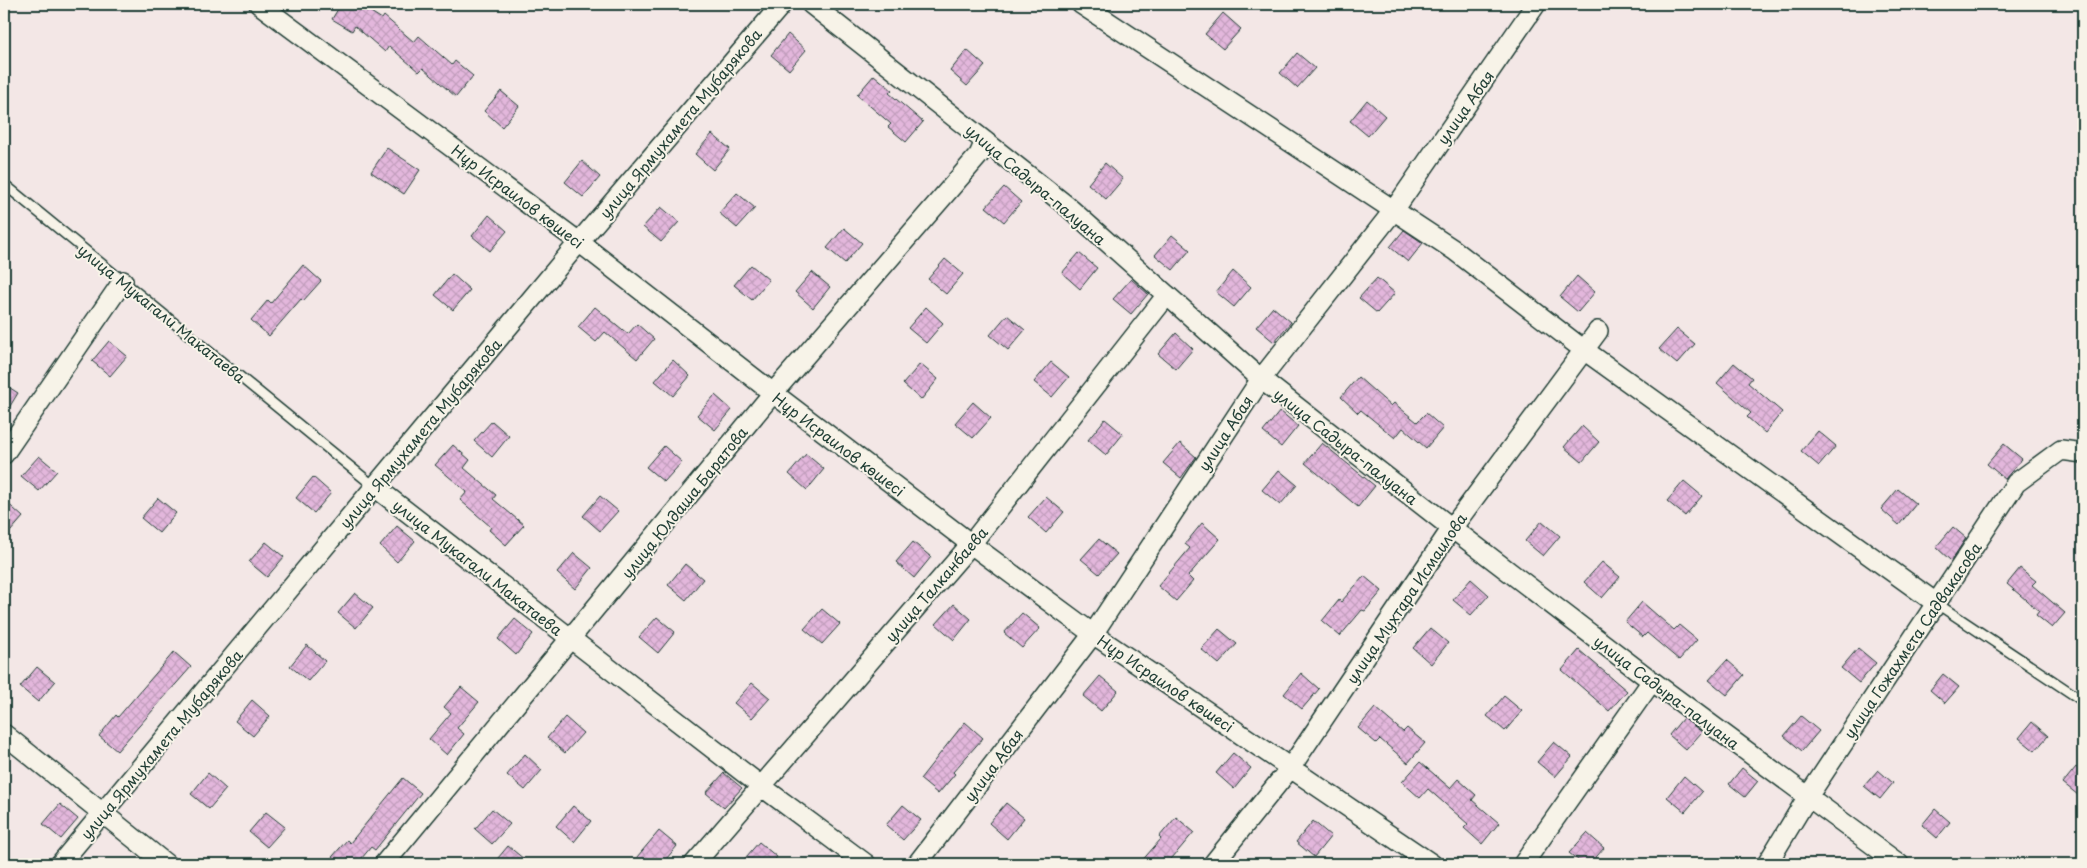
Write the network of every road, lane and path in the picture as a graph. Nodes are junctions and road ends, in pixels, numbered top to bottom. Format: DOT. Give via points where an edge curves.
graph roads {
  1 [pos="260,4"];
  2 [pos="782,4"];
  3 [pos="811,4"];
  4 [pos="1081,4"];
  5 [pos="1536,4"];
  6 [pos="985,141"];
  7 [pos="4,184"];
  8 [pos="1394,210"];
  9 [pos="579,242"];
  10 [pos="122,281"];
  11 [pos="1167,295"];
  12 [pos="1598,331"];
  13 [pos="1584,350"];
  14 [pos="1261,379"];
  15 [pos="773,393"];
  16 [pos="2083,453"];
  17 [pos="4,454"];
  18 [pos="375,487"];
  19 [pos="1452,528"];
  20 [pos="971,544"];
  21 [pos="1936,603"];
  22 [pos="1093,634"];
  23 [pos="571,639"];
  24 [pos="1652,681"];
  25 [pos="2083,701"];
  26 [pos="4,734"];
  27 [pos="1291,768"];
  28 [pos="761,786"];
  29 [pos="1807,798"];
  30 [pos="103,814"];
  31 [pos="60,864"];
  32 [pos="166,864"];
  33 [pos="384,864"];
  34 [pos="694,864"];
  35 [pos="866,864"];
  36 [pos="917,864"];
  37 [pos="1213,864"];
  38 [pos="1432,864"];
  39 [pos="1523,864"];
  40 [pos="1767,864"];
  41 [pos="1899,864"];
  1 -- 9 [label="street, Нұр Исраилов көшесі"];
  2 -- 9 [label="street, улица Ярмухамета Мубарякова"];
  3 -- 6 [label="street, улица Садыра-палуана"];
  4 -- 8 [label="street"];
  5 -- 8 [label="street, улица Абая"];
  6 -- 11 [label="street, улица Садыра-палуана" via="1067,206"];
  6 -- 15 [label="street, улица Юлдаша Баратова" via="979,155"];
  7 -- 10 [label="lane, улица Мукагали Макатаева"];
  8 -- 13 [label="street" via="1454,250"];
  8 -- 14 [label="street, улица Абая"];
  9 -- 15 [label="street, Нұр Исраилов көшесі"];
  9 -- 18 [label="street, улица Ярмухамета Мубарякова"];
  10 -- 17 [label="street"];
  10 -- 18 [label="lane, улица Мукагали Макатаева"];
  11 -- 14 [label="street, улица Садыра-палуана"];
  11 -- 20 [label="street, улица Талканбаева"];
  12 -- 13 [label="street, улица Мухтара Исмаилова"];
  13 -- 19 [label="street, улица Мухтара Исмаилова"];
  13 -- 21 [label="street"];
  14 -- 19 [label="street, улица Садыра-палуана"];
  14 -- 22 [label="street, улица Абая"];
  15 -- 20 [label="street, Нұр Исраилов көшесі"];
  15 -- 23 [label="street, улица Юлдаша Баратова"];
  16 -- 21 [label="street, улица Гожахмета Садвакасова" via="2061,450 2016,483"];
  18 -- 23 [label="street, улица Мукагали Макатаева"];
  18 -- 30 [label="street, улица Ярмухамета Мубарякова"];
  19 -- 24 [label="street, улица Садыра-палуана"];
  19 -- 27 [label="street, улица Мухтара Исмаилова"];
  20 -- 22 [label="street, Нұр Исраилов көшесі"];
  20 -- 28 [label="street, улица Талканбаева"];
  21 -- 25 [label="lane"];
  21 -- 29 [label="street, улица Гожахмета Садвакасова"];
  22 -- 27 [label="street, Нұр Исраилов көшесі"];
  22 -- 36 [label="street, улица Абая"];
  23 -- 28 [label="street, улица Мукагали Макатаева"];
  23 -- 33 [label="street, улица Юлдаша Баратова"];
  24 -- 29 [label="street, улица Садыра-палуана"];
  24 -- 39 [label="street"];
  26 -- 30 [label="street"];
  27 -- 37 [label="street, улица Мухтара Исмаилова"];
  27 -- 38 [label="street, Нұр Исраилов көшесі"];
  28 -- 34 [label="street, улица Талканбаева"];
  28 -- 35 [label="street, улица Мукагали Макатаева"];
  29 -- 40 [label="street, улица Гожахмета Садвакасова"];
  29 -- 41 [label="street, улица Садыра-палуана"];
  30 -- 31 [label="street, улица Ярмухамета Мубарякова"];
  30 -- 32 [label="street"];
}
